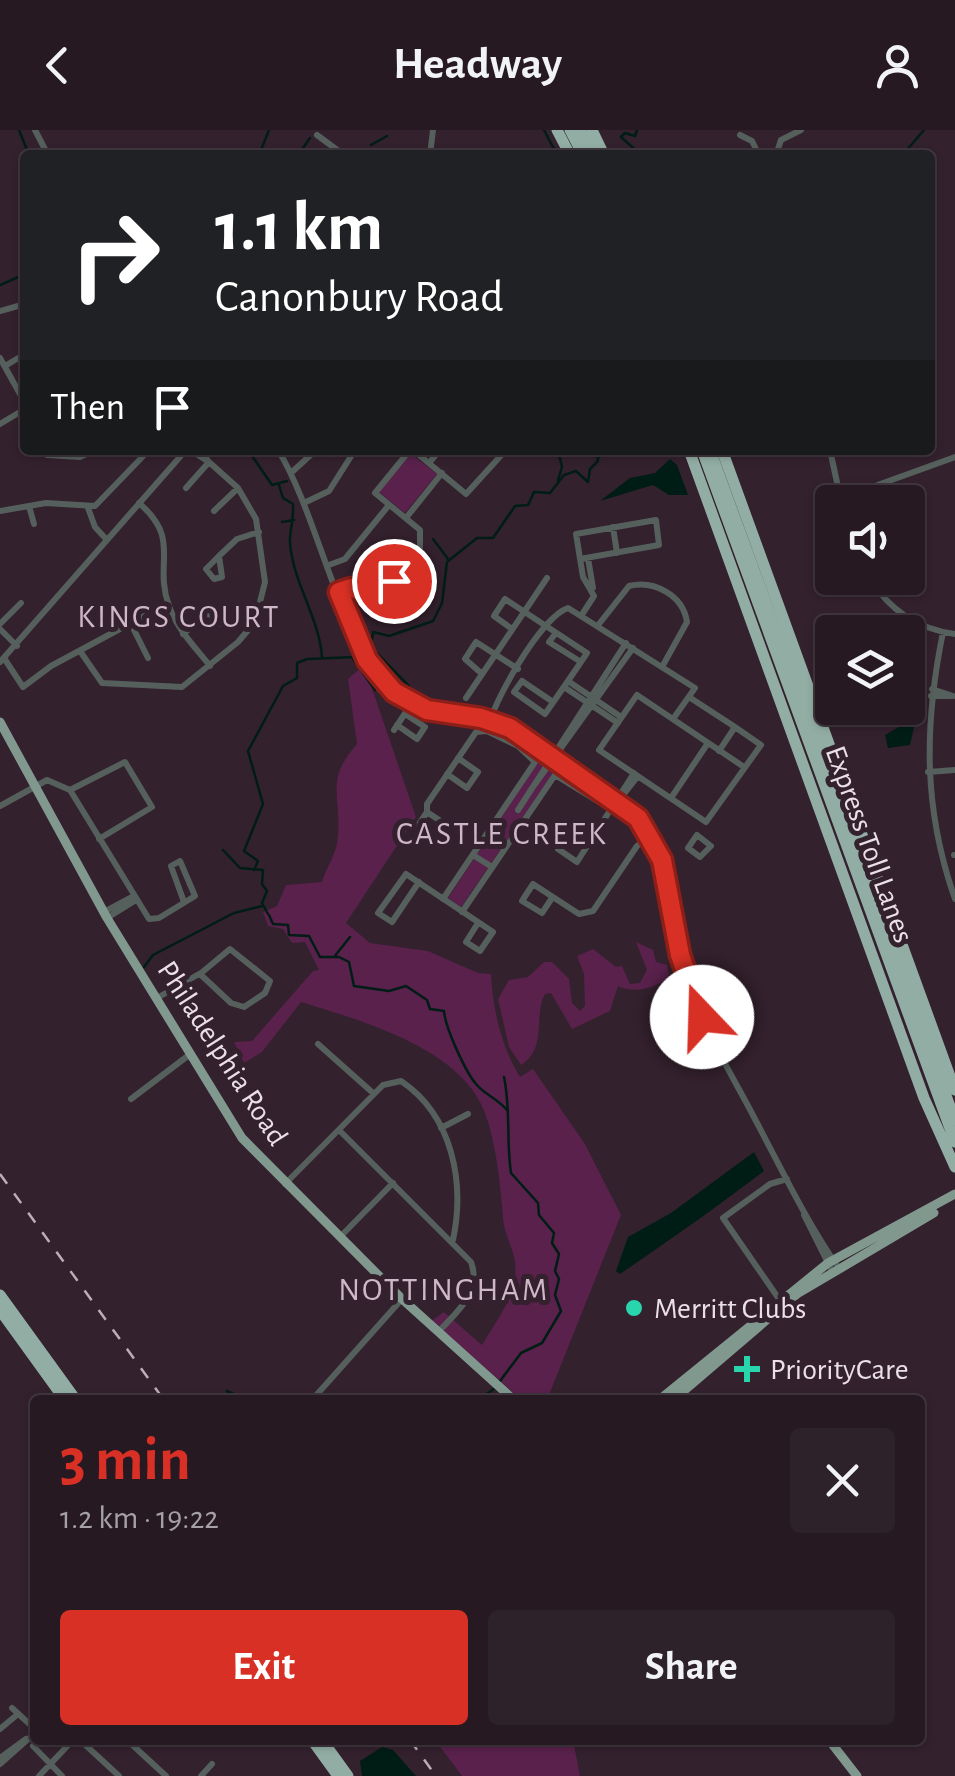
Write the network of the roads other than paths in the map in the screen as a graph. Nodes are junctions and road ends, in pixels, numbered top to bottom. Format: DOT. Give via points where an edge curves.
graph roads {
  1 [pos="801,130"];
  2 [pos="317,134"];
  3 [pos="740,135"];
  4 [pos="338,150"];
  5 [pos="755,150"];
  6 [pos="778,150"];
  7 [pos="20,357"];
  8 [pos="0,358"];
  9 [pos="4,366"];
  10 [pos="20,396"];
  11 [pos="47,455"];
  12 [pos="84,455"];
  13 [pos="144,455"];
  14 [pos="183,455"];
  15 [pos="197,455"];
  16 [pos="204,455"];
  17 [pos="281,455"];
  18 [pos="311,455"];
  19 [pos="352,455"];
  20 [pos="407,455"];
  21 [pos="419,455"];
  22 [pos="436,455"];
  23 [pos="502,455"];
  24 [pos="691,455"];
  25 [pos="704,455"];
  26 [pos="712,455"];
  27 [pos="724,455"];
  28 [pos="831,455"];
  29 [pos="955,457"];
  30 [pos="209,462"];
  31 [pos="430,464"];
  32 [pos="292,472"];
  33 [pos="442,474"];
  34 [pos="837,485"];
  35 [pos="880,485"];
  36 [pos="186,488"];
  37 [pos="238,488"];
  38 [pos="306,502"];
  39 [pos="139,503"];
  40 [pos="29,506"];
  41 [pos="390,506"];
  42 [pos="88,508"];
  43 [pos="214,511"];
  44 [pos="0,512"];
  45 [pos="406,518"];
  46 [pos="34,524"];
  47 [pos="613,527"];
  48 [pos="259,532"];
  49 [pos="107,540"];
  50 [pos="617,552"];
  51 [pos="219,556"];
  52 [pos="584,558"];
  53 [pos="330,566"];
  54 [pos="547,578"];
  55 [pos="339,592"];
  56 [pos="885,595"];
  57 [pos="21,603"];
  58 [pos="525,610"];
  59 [pos="170,611"];
  60 [pos="583,614"];
  61 [pos="131,624"];
  62 [pos="221,624"];
  63 [pos="599,624"];
  64 [pos="547,626"];
  65 [pos="0,627"];
  66 [pos="512,630"];
  67 [pos="943,632"];
  68 [pos="183,634"];
  69 [pos="955,634"];
  70 [pos="629,645"];
  71 [pos="17,646"];
  72 [pos="80,651"];
  73 [pos="495,654"];
  74 [pos="148,658"];
  75 [pos="2,660"];
  76 [pos="210,666"];
  77 [pos="662,667"];
  78 [pos="518,669"];
  79 [pos="482,673"];
  80 [pos="566,684"];
  81 [pos="932,692"];
  82 [pos="689,697"];
  83 [pos="954,697"];
  84 [pos="466,698"];
  85 [pos="591,701"];
  86 [pos="554,702"];
  87 [pos="412,703"];
  88 [pos="405,714"];
  89 [pos="489,720"];
  90 [pos="620,720"];
  91 [pos="673,720"];
  92 [pos="0,722"];
  93 [pos="736,727"];
  94 [pos="487,731"];
  95 [pos="708,744"];
  96 [pos="719,751"];
  97 [pos="554,756"];
  98 [pos="458,758"];
  99 [pos="744,768"];
  100 [pos="955,770"];
  101 [pos="928,772"];
  102 [pos="447,774"];
  103 [pos="636,775"];
  104 [pos="33,788"];
  105 [pos="70,790"];
  106 [pos="671,798"];
  107 [pos="619,800"];
  108 [pos="508,803"];
  109 [pos="0,806"];
  110 [pos="518,810"];
  111 [pos="612,810"];
  112 [pos="428,812"];
  113 [pos="526,817"];
  114 [pos="706,822"];
  115 [pos="651,835"];
  116 [pos="698,835"];
  117 [pos="99,839"];
  118 [pos="588,846"];
  119 [pos="474,854"];
  120 [pos="492,867"];
  121 [pos="418,882"];
  122 [pos="135,898"];
  123 [pos="552,898"];
  124 [pos="444,899"];
  125 [pos="955,899"];
  126 [pos="184,902"];
  127 [pos="462,912"];
  128 [pos="106,915"];
  129 [pos="478,923"];
  130 [pos="200,974"];
  131 [pos="157,998"];
  132 [pos="318,1044"];
  133 [pos="189,1056"];
  134 [pos="955,1090"];
  135 [pos="374,1093"];
  136 [pos="130,1098"];
  137 [pos="468,1114"];
  138 [pos="955,1120"];
  139 [pos="441,1128"];
  140 [pos="338,1130"];
  141 [pos="955,1142"];
  142 [pos="955,1167"];
  143 [pos="786,1179"];
  144 [pos="393,1183"];
  145 [pos="284,1184"];
  146 [pos="955,1198"];
  147 [pos="339,1238"];
  148 [pos="453,1240"];
  149 [pos="833,1265"];
  150 [pos="0,1295"];
  151 [pos="402,1299"];
  152 [pos="779,1299"];
  153 [pos="0,1310"];
  154 [pos="438,1332"];
  155 [pos="61,1395"];
  156 [pos="72,1395"];
  157 [pos="316,1395"];
  158 [pos="508,1395"];
  159 [pos="665,1395"];
  160 [pos="679,1395"];
  161 [pos="30,1726"];
  162 [pos="0,1729"];
  163 [pos="30,1743"];
  164 [pos="32,1745"];
  165 [pos="71,1745"];
  166 [pos="82,1745"];
  167 [pos="132,1745"];
  168 [pos="315,1745"];
  169 [pos="326,1745"];
  170 [pos="832,1745"];
  171 [pos="0,1761"];
  172 [pos="50,1764"];
  173 [pos="212,1764"];
  174 [pos="332,1774"];
  175 [pos="39,1776"];
  176 [pos="62,1776"];
  177 [pos="119,1776"];
  178 [pos="166,1776"];
  179 [pos="201,1776"];
  180 [pos="348,1776"];
  181 [pos="856,1776"];
  1 -- 6 [label="street" via="781,140"];
  2 -- 4 [label="street"];
  3 -- 5 [label="street"];
  7 -- 9 [label="street"];
  8 -- 9 [label="street"];
  9 -- 10 [label="street"];
  11 -- 12 [label="street"];
  13 -- 42 [label="street" via="107,498"];
  14 -- 39 [label="street"];
  15 -- 30 [label="street"];
  16 -- 30 [label="street"];
  17 -- 32 [label="street"];
  18 -- 32 [label="street"];
  19 -- 38 [label="street" via="328,491"];
  20 -- 41 [label="street" via="374,492"];
  21 -- 31 [label="street"];
  22 -- 31 [label="street"];
  23 -- 33 [label="street" via="470,493"];
  24 -- 142 [label="highway" via="924,1098"];
  25 -- 141 [label="highway, Express Toll Lanes"];
  26 -- 138 [label="highway, Express Toll Lanes"];
  27 -- 134 [label="highway"];
  28 -- 34 [label="street"];
  29 -- 35 [label="street"];
  30 -- 36 [label="street"];
  30 -- 37 [label="street"];
  31 -- 33 [label="street"];
  32 -- 38 [label="street"];
  33 -- 45 [label="street"];
  37 -- 43 [label="street"];
  37 -- 48 [label="street"];
  38 -- 53 [label="street"];
  39 -- 49 [label="street"];
  39 -- 59 [label="street" via="164,534"];
  40 -- 42 [label="street"];
  40 -- 44 [label="street"];
  40 -- 46 [label="street"];
  41 -- 45 [label="street"];
  41 -- 53 [label="street" via="346,559"];
  42 -- 49 [label="street"];
  45 -- 55 [label="street" via="422,541 387,589"];
  47 -- 50 [label="street"];
  47 -- 50 [label="street" via="656,520 659,545"];
  47 -- 52 [label="street" via="576,534"];
  48 -- 51 [label="street"];
  48 -- 76 [label="street" via="263,600 246,634"];
  49 -- 71 [label="street"];
  50 -- 52 [label="street"];
  52 -- 60 [label="street" via="594,596"];
  53 -- 55 [label="street"];
  54 -- 58 [label="street"];
  55 -- 87 [label="street" via="371,666"];
  56 -- 67 [label="street" via="900,613"];
  57 -- 65 [label="street"];
  58 -- 64 [label="street"];
  58 -- 66 [label="street"];
  58 -- 66 [label="street" via="503,600 494,616"];
  59 -- 61 [label="street"];
  59 -- 68 [label="street"];
  60 -- 63 [label="street"];
  60 -- 64 [label="street" via="568,608"];
  61 -- 72 [label="street"];
  61 -- 74 [label="street"];
  62 -- 68 [label="street" via="208,613"];
  63 -- 70 [label="street"];
  63 -- 77 [label="street" via="629,586 654,586 674,598 686,622"];
  64 -- 78 [label="street"];
  64 -- 80 [label="street" via="587,653"];
  65 -- 71 [label="street"];
  66 -- 73 [label="street"];
  67 -- 69 [label="street"];
  67 -- 81 [label="street"];
  68 -- 76 [label="street"];
  70 -- 77 [label="street"];
  70 -- 85 [label="street"];
  71 -- 75 [label="street"];
  72 -- 75 [label="street" via="23,687"];
  72 -- 76 [label="street" via="105,684 182,687"];
  73 -- 78 [label="street"];
  73 -- 79 [label="street"];
  73 -- 79 [label="street" via="474,643 464,659"];
  77 -- 82 [label="street" via="695,688"];
  78 -- 89 [label="street"];
  79 -- 84 [label="street"];
  80 -- 85 [label="street"];
  80 -- 86 [label="street"];
  81 -- 83 [label="street"];
  81 -- 101 [label="street"];
  82 -- 91 [label="street"];
  82 -- 93 [label="street"];
  85 -- 90 [label="street"];
  85 -- 97 [label="street"];
  86 -- 86 [label="street" via="545,714 514,692 522,681"];
  87 -- 88 [label="street"];
  87 -- 89 [label="street"];
  88 -- 88 [label="street" via="395,728 417,739 425,727"];
  89 -- 94 [label="street"];
  89 -- 97 [label="street"];
  90 -- 91 [label="street" via="637,695"];
  90 -- 103 [label="street" via="599,750"];
  91 -- 95 [label="street"];
  92 -- 104 [label="main road, Philadelphia Road"];
  93 -- 96 [label="street"];
  93 -- 99 [label="street" via="761,744"];
  94 -- 98 [label="street" via="476,732"];
  94 -- 108 [label="street" via="535,759"];
  95 -- 96 [label="street"];
  95 -- 106 [label="street"];
  96 -- 99 [label="street"];
  97 -- 107 [label="street"];
  97 -- 110 [label="street"];
  98 -- 102 [label="street"];
  98 -- 102 [label="street" via="478,772 467,788"];
  99 -- 114 [label="street"];
  100 -- 101 [label="street"];
  101 -- 125 [label="street" via="937,842"];
  102 -- 112 [label="street"];
  103 -- 106 [label="street"];
  103 -- 107 [label="street"];
  104 -- 105 [label="street" via="52,779"];
  104 -- 109 [label="street"];
  104 -- 128 [label="main road, Philadelphia Road"];
  105 -- 117 [label="street"];
  105 -- 117 [label="street" via="125,762 152,807"];
  106 -- 114 [label="street"];
  107 -- 111 [label="street"];
  107 -- 115 [label="street"];
  108 -- 110 [label="street"];
  108 -- 119 [label="street"];
  110 -- 113 [label="street"];
  111 -- 113 [label="street" via="558,774"];
  111 -- 118 [label="street"];
  112 -- 112 [label="street" via="417,827 432,837 442,822"];
  113 -- 120 [label="street"];
  114 -- 116 [label="street"];
  115 -- 123 [label="street" via="589,914"];
  115 -- 143 [label="street" via="692,993"];
  117 -- 122 [label="street"];
  118 -- 118 [label="street" via="569,833 558,849 577,862"];
  119 -- 120 [label="street"];
  119 -- 124 [label="street"];
  120 -- 127 [label="street"];
  121 -- 121 [label="street" via="392,922 378,914 406,874"];
  121 -- 124 [label="street"];
  122 -- 126 [label="street" via="152,920"];
  122 -- 128 [label="street"];
  123 -- 123 [label="street" via="533,884 522,900 542,913"];
  124 -- 127 [label="street"];
  126 -- 126 [label="street" via="194,896 180,861 172,866"];
  127 -- 129 [label="street"];
  128 -- 131 [label="main road, Philadelphia Road"];
  129 -- 129 [label="street" via="466,942 480,951 493,932"];
  130 -- 130 [label="street" via="232,949 270,983 240,1008"];
  130 -- 131 [label="street"];
  131 -- 133 [label="main road, Philadelphia Road"];
  132 -- 135 [label="street"];
  133 -- 136 [label="street"];
  133 -- 145 [label="main road, Philadelphia Road" via="241,1137"];
  135 -- 139 [label="street" via="386,1082 401,1082"];
  135 -- 140 [label="street"];
  137 -- 139 [label="street"];
  139 -- 148 [label="street" via="458,1175"];
  140 -- 144 [label="street"];
  140 -- 145 [label="street"];
  143 -- 149 [label="street"];
  143 -- 152 [label="street" via="723,1218"];
  144 -- 147 [label="street"];
  144 -- 148 [label="street"];
  145 -- 147 [label="main road, Philadelphia Road"];
  146 -- 149 [label="main road"];
  147 -- 151 [label="main road, Philadelphia Road"];
  148 -- 154 [label="street" via="471,1262 475,1280 469,1298"];
  149 -- 152 [label="main road"];
  149 -- 160 [label="main road"];
  150 -- 156 [label="highway"];
  151 -- 154 [label="main road, Philadelphia Road"];
  151 -- 157 [label="street"];
  152 -- 159 [label="main road"];
  153 -- 155 [label="highway"];
  154 -- 158 [label="main road, Philadelphia Road"];
  161 -- 162 [label="street" via="15,1711"];
  163 -- 171 [label="street"];
  164 -- 172 [label="street"];
  165 -- 172 [label="street"];
  166 -- 177 [label="street"];
  167 -- 178 [label="street"];
  168 -- 174 [label="highway"];
  169 -- 180 [label="highway"];
  170 -- 181 [label="main road"];
  172 -- 175 [label="street"];
  172 -- 176 [label="street"];
  173 -- 179 [label="street"];
}
